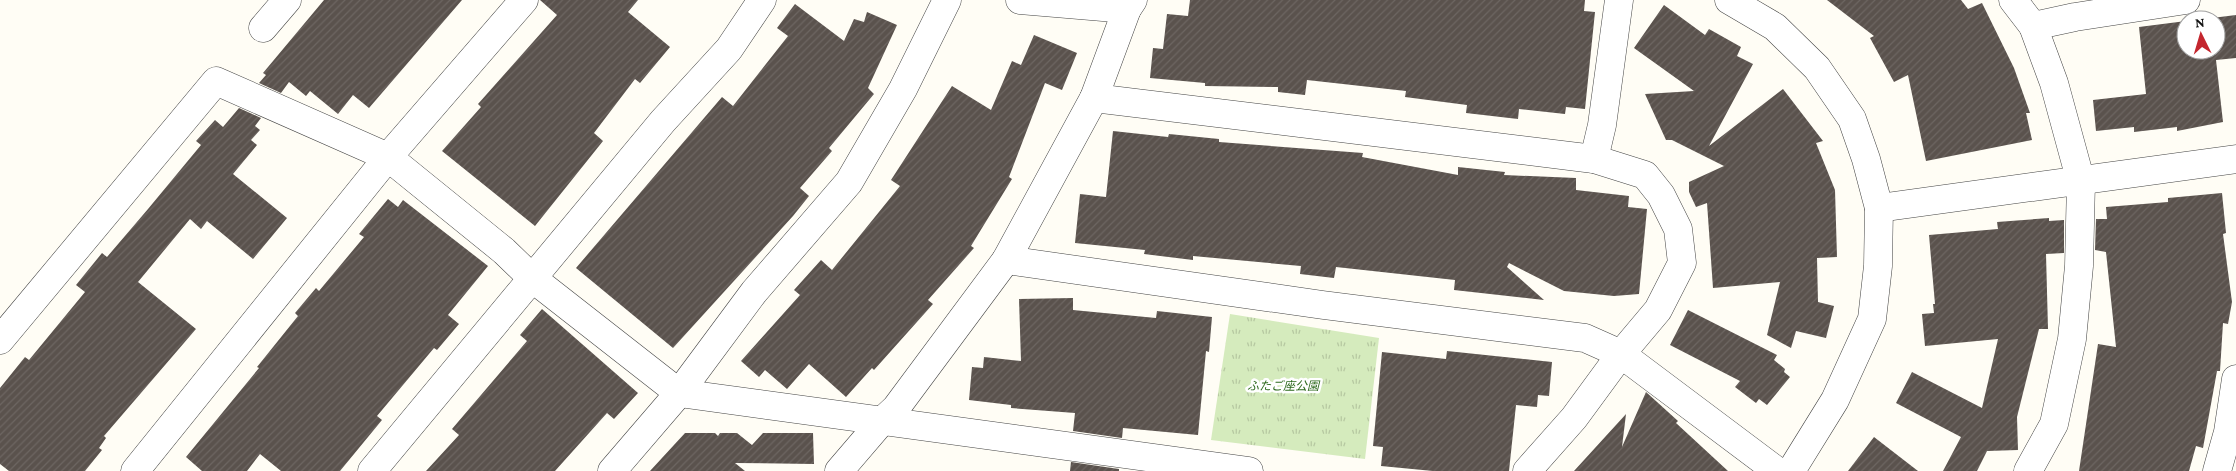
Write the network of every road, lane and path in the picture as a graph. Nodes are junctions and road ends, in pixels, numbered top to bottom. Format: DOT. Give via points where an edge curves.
graph roads {
  1 [pos="287,0"];
  2 [pos="524,0"];
  3 [pos="762,0"];
  4 [pos="947,0"];
  5 [pos="1020,0"];
  6 [pos="1618,0"];
  7 [pos="1729,0"];
  8 [pos="2013,0"];
  9 [pos="2186,0"];
  10 [pos="1130,4"];
  11 [pos="2033,26"];
  12 [pos="263,28"];
  13 [pos="1094,98"];
  14 [pos="388,157"];
  15 [pos="1594,159"];
  16 [pos="2236,159"];
  17 [pos="2081,182"];
  18 [pos="1879,208"];
  19 [pos="1006,260"];
  20 [pos="532,278"];
  21 [pos="0,340"];
  22 [pos="1621,354"];
  23 [pos="2236,380"];
  24 [pos="679,393"];
  25 [pos="881,422"];
  26 [pos="135,471"];
  27 [pos="372,471"];
  28 [pos="612,471"];
  29 [pos="839,471"];
  30 [pos="1249,471"];
  31 [pos="1527,471"];
  32 [pos="1777,471"];
  33 [pos="1791,471"];
  34 [pos="2028,471"];
  35 [pos="2217,471"];
  1 -- 12 [label="street"];
  2 -- 14 [label="street"];
  3 -- 20 [label="street" via="729,49 663,121"];
  4 -- 24 [label="street" via="903,89 849,182 754,292"];
  5 -- 10 [label="street"];
  6 -- 15 [label="street" via="1602,125"];
  7 -- 18 [label="street" via="1775,27 1817,68 1852,119"];
  8 -- 11 [label="street"];
  9 -- 11 [label="street"];
  10 -- 13 [label="street"];
  11 -- 17 [label="street" via="2054,83"];
  13 -- 15 [label="street"];
  13 -- 19 [label="street"];
  14 -- 20 [label="street" via="504,251"];
  14 -- 21 [label="street" via="216,81"];
  14 -- 26 [label="street"];
  15 -- 22 [label="street" via="1645,175 1661,195 1678,229 1682,263 1658,310"];
  16 -- 17 [label="street"];
  17 -- 18 [label="street"];
  17 -- 34 [label="street" via="2079,266 2072,339 2054,424"];
  18 -- 33 [label="street" via="1878,266 1872,318 1835,400"];
  19 -- 22 [label="street" via="1585,338"];
  19 -- 25 [label="street"];
  20 -- 24 [label="street"];
  20 -- 27 [label="street"];
  22 -- 31 [label="street" via="1574,418"];
  22 -- 32 [label="street"];
  23 -- 35 [label="street" via="2228,432"];
  24 -- 25 [label="street"];
  24 -- 28 [label="street"];
  25 -- 29 [label="street"];
  25 -- 30 [label="street"];
}
